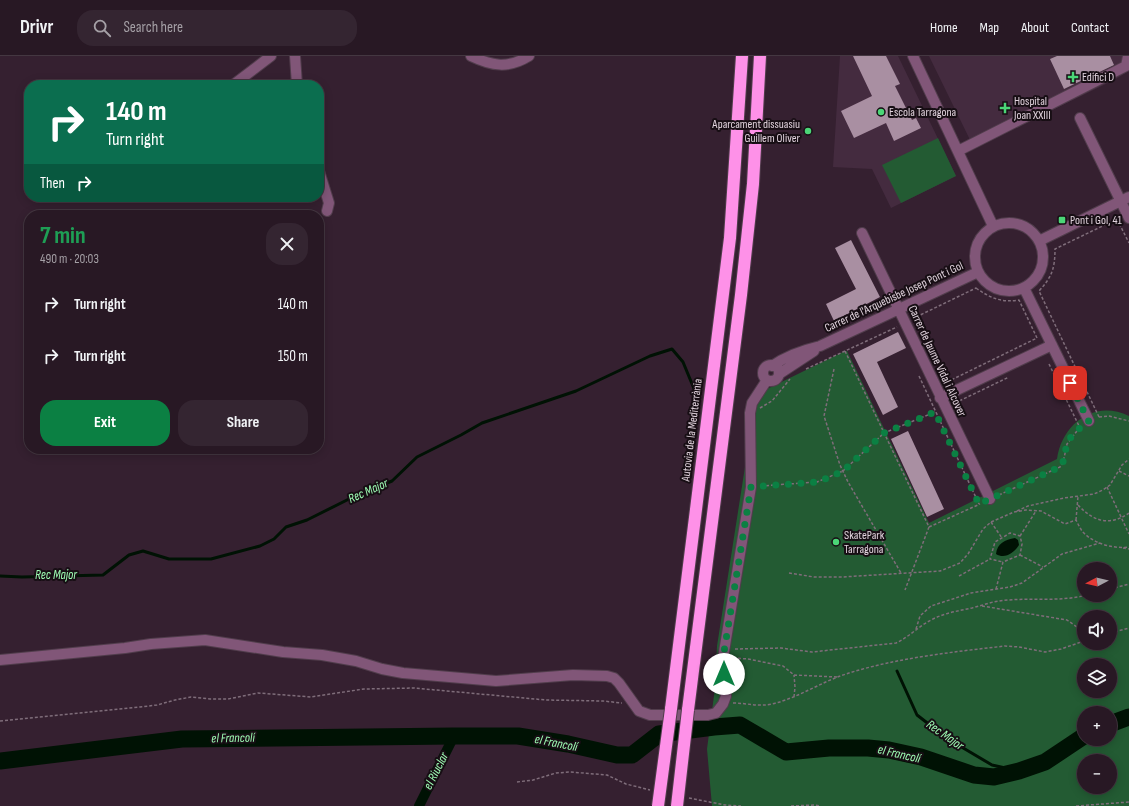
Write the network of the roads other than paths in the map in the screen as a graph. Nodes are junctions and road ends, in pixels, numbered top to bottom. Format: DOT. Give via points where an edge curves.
graph roads {
  1 [pos="271,56"];
  2 [pos="295,56"];
  3 [pos="471,56"];
  4 [pos="529,56"];
  5 [pos="735,56"];
  6 [pos="742,56"];
  7 [pos="760,56"];
  8 [pos="913,56"];
  9 [pos="1128,56"];
  10 [pos="240,80"];
  11 [pos="297,80"];
  12 [pos="1080,118"];
  13 [pos="738,120"];
  14 [pos="958,151"];
  15 [pos="324,187"];
  16 [pos="1125,199"];
  17 [pos="327,211"];
  18 [pos="1129,218"];
  19 [pos="993,226"];
  20 [pos="862,233"];
  21 [pos="1039,241"];
  22 [pos="978,272"];
  23 [pos="1024,288"];
  24 [pos="898,309"];
  25 [pos="1052,345"];
  26 [pos="820,346"];
  27 [pos="772,366"];
  28 [pos="779,374"];
  29 [pos="767,380"];
  30 [pos="940,398"];
  31 [pos="1089,422"];
  32 [pos="990,499"];
  33 [pos="0,660"];
  34 [pos="658,806"];
  35 [pos="677,806"];
  1 -- 10 [label="street"];
  2 -- 11 [label="street"];
  3 -- 4 [label="street" via="498,65 520,62"];
  5 -- 13 [label="highway"];
  6 -- 13 [label="highway, Autovia de la Mediterrània"];
  7 -- 35 [label="highway, bridge" via="753,184 741,295"];
  8 -- 14 [label="street"];
  9 -- 14 [label="street" via="1126,66"];
  12 -- 16 [label="street"];
  13 -- 34 [label="highway, Autovia de la Mediterrània, bridge" via="730,238"];
  14 -- 19 [label="street"];
  15 -- 17 [label="street" via="329,203"];
  16 -- 18 [label="street"];
  16 -- 21 [label="street"];
  19 -- 21 [label="street" via="1009,222 1020,224 1033,232"];
  19 -- 22 [label="street" via="979,239 975,249"];
  20 -- 24 [label="street, Carrer de Jaume Vidal i Alcover"];
  21 -- 23 [label="street" via="1042,264 1037,276"];
  22 -- 23 [label="street" via="984,281 995,289 1012,291"];
  22 -- 24 [label="street, Carrer de l'Arquebisbe Josep Pont i Gol"];
  23 -- 25 [label="street"];
  24 -- 26 [label="street, Carrer de l'Arquebisbe Josep Pont i Gol"];
  24 -- 30 [label="street, Carrer de Jaume Vidal i Alcover"];
  25 -- 30 [label="street"];
  25 -- 31 [label="street"];
  26 -- 27 [label="street, Carrer de l'Arquebisbe Josep Pont i Gol" via="780,360"];
  26 -- 28 [label="street, Carrer de l'Arquebisbe Josep Pont i Gol"];
  27 -- 28 [label="street" via="776,367"];
  27 -- 29 [label="street" via="768,366 764,373"];
  28 -- 29 [label="street" via="775,380"];
  29 -- 33 [label="street" via="751,408 751,487 723,658 726,696 716,712 702,715 650,715 639,711 619,683 607,676 496,681 404,673 322,655 205,640"];
  30 -- 32 [label="street, Carrer de Jaume Vidal i Alcover"];
}
